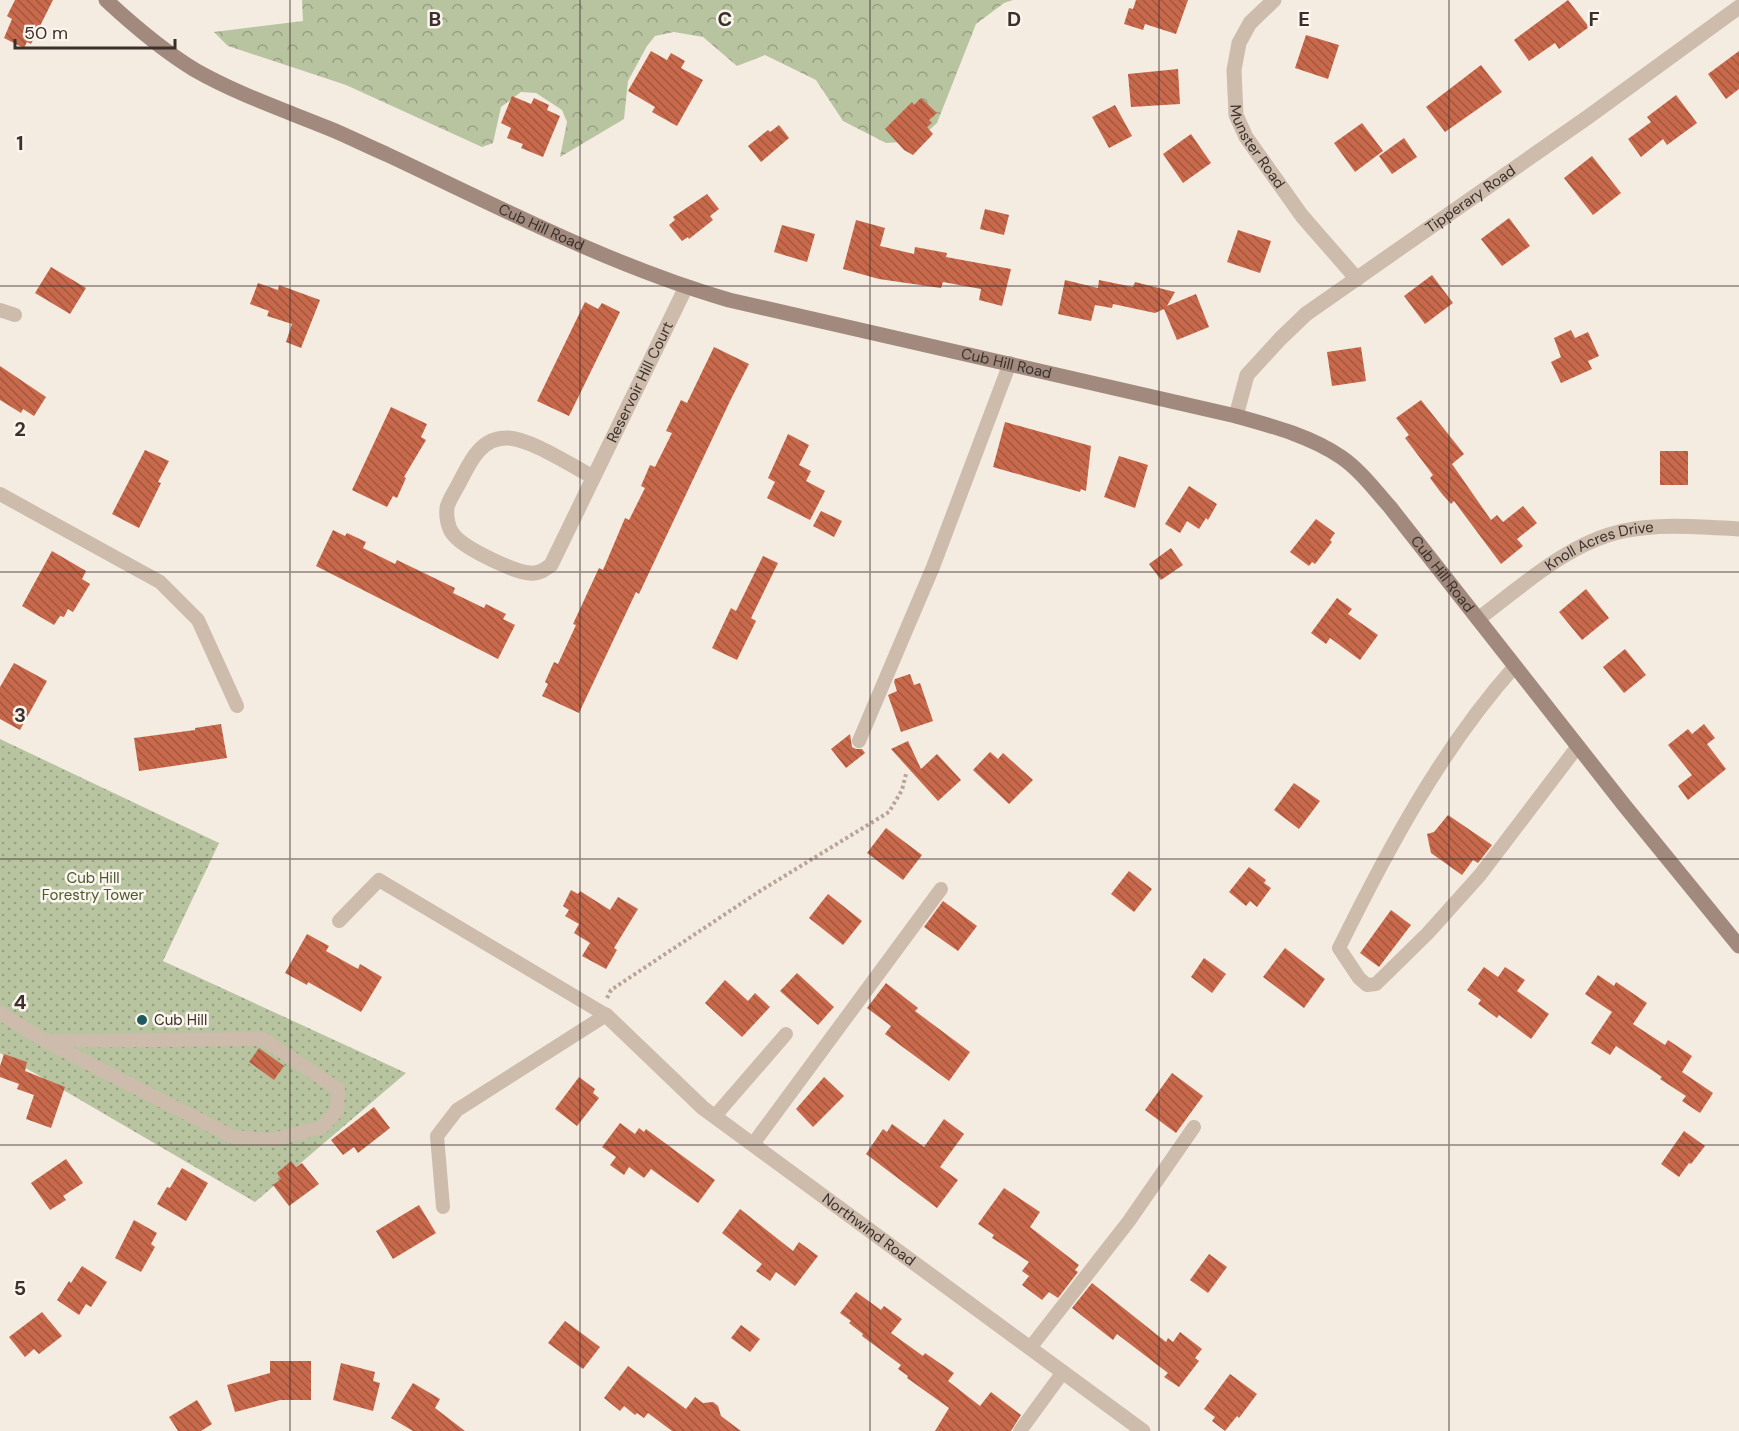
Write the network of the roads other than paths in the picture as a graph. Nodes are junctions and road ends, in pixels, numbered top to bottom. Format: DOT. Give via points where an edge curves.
graph roads {
  1 [pos="106,0"];
  2 [pos="1274,0"];
  3 [pos="1739,7"];
  4 [pos="1357,279"];
  5 [pos="686,287"];
  6 [pos="0,310"];
  7 [pos="15,315"];
  8 [pos="1010,363"];
  9 [pos="1236,416"];
  10 [pos="593,477"];
  11 [pos="0,494"];
  12 [pos="1739,529"];
  13 [pos="1478,619"];
  14 [pos="1515,666"];
  15 [pos="237,706"];
  16 [pos="860,741"];
  17 [pos="1578,746"];
  18 [pos="942,889"];
  19 [pos="339,921"];
  20 [pos="1739,946"];
  21 [pos="0,1013"];
  22 [pos="606,1015"];
  23 [pos="786,1034"];
  24 [pos="45,1041"];
  25 [pos="715,1116"];
  26 [pos="1194,1127"];
  27 [pos="753,1144"];
  28 [pos="443,1207"];
  29 [pos="1030,1348"];
  30 [pos="1063,1372"];
  31 [pos="1020,1431"];
  32 [pos="1143,1431"];
  1 -- 5 [label="street, Cub Hill Road" via="165,50 226,86 351,138 615,261"];
  2 -- 4 [label="street, Munster Road" via="1250,23 1239,43 1234,70 1236,115 1246,137 1302,216"];
  3 -- 4 [label="street, Tipperary Road"];
  4 -- 9 [label="street, Tipperary Road" via="1306,314 1247,375"];
  5 -- 8 [label="street, Cub Hill Road"];
  5 -- 10 [label="street, Reservoir Hill Court"];
  6 -- 7 [label="lane"];
  8 -- 9 [label="street, Cub Hill Road"];
  8 -- 16 [label="lane" via="933,567"];
  9 -- 13 [label="street, Cub Hill Road" via="1293,434 1341,457 1390,507"];
  10 -- 10 [label="street, Reservoir Hill Court" via="521,440 493,440 472,457 447,507 448,523 465,545 517,570 542,572 551,565"];
  11 -- 15 [label="lane" via="160,582 198,620"];
  12 -- 13 [label="street, Knoll Acres Drive" via="1671,527 1624,531 1600,539 1556,562"];
  13 -- 14 [label="street, Cub Hill Road"];
  14 -- 17 [label="street, Cub Hill Road"];
  14 -- 17 [label="lane" via="1457,739 1368,889 1339,948 1359,978 1367,985 1376,984 1428,933 1480,875"];
  17 -- 20 [label="street, Cub Hill Road"];
  18 -- 27 [label="lane"];
  19 -- 22 [label="lane" via="379,880"];
  21 -- 24 [label="lane"];
  22 -- 25 [label="street, Northwind Road"];
  22 -- 28 [label="lane" via="457,1110 437,1136"];
  23 -- 25 [label="lane"];
  24 -- 24 [label="lane" via="263,1038 338,1089 337,1111 322,1127 272,1140 233,1137"];
  25 -- 27 [label="street, Northwind Road"];
  26 -- 29 [label="lane" via="1129,1221"];
  27 -- 29 [label="street, Northwind Road"];
  29 -- 30 [label="street, Northwind Road"];
  30 -- 31 [label="lane"];
  30 -- 32 [label="street, Northwind Road"];
}
